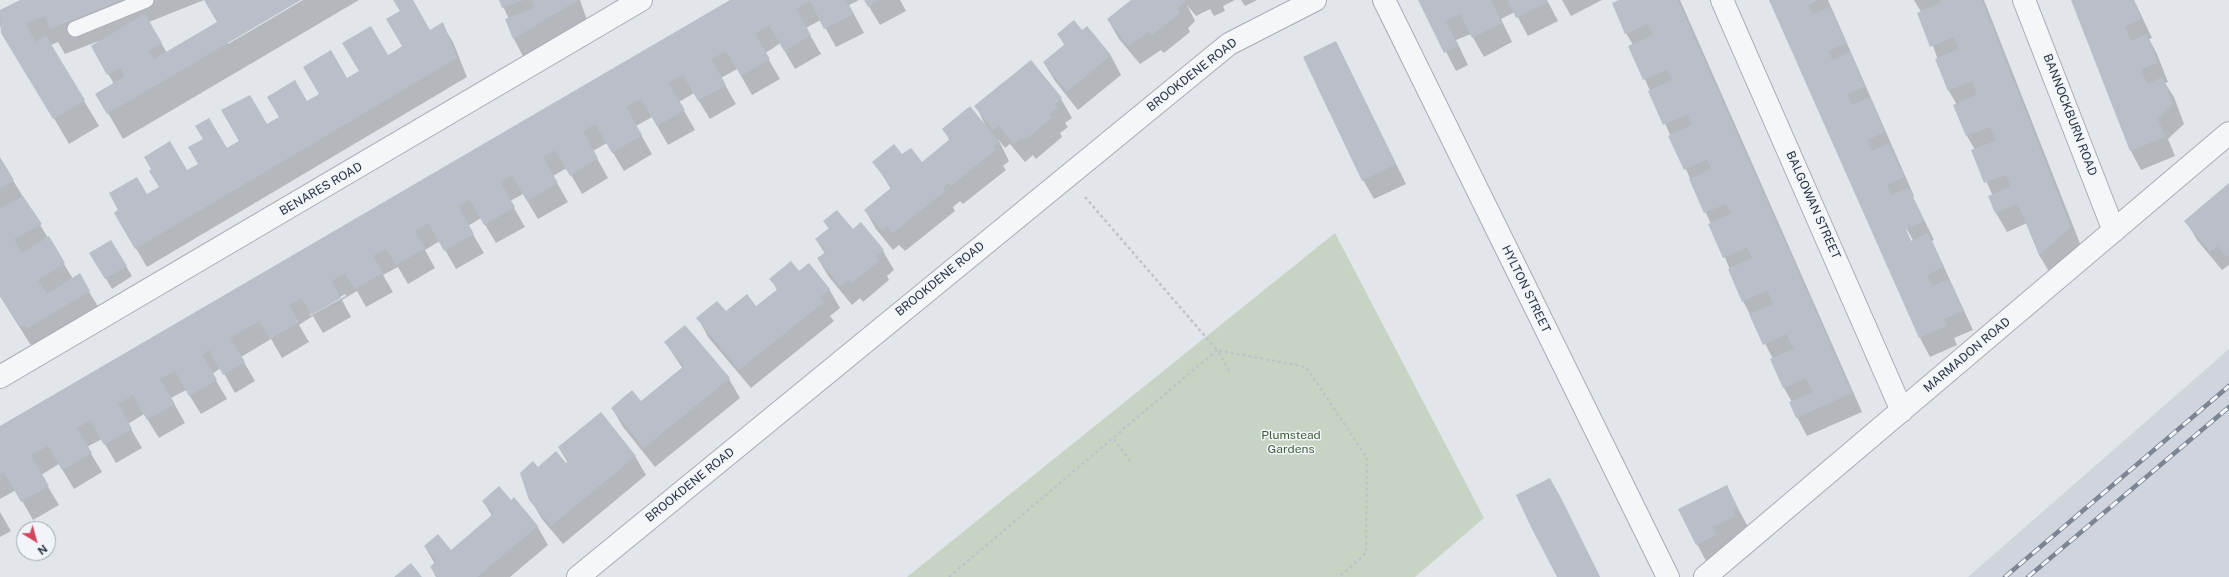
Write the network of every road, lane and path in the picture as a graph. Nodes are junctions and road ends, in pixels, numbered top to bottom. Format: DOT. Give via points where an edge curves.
graph roads {
  1 [pos="146,0"];
  2 [pos="1316,0"];
  3 [pos="1384,0"];
  4 [pos="1722,0"];
  5 [pos="2024,0"];
  6 [pos="629,3"];
  7 [pos="75,28"];
  8 [pos="2229,133"];
  9 [pos="1067,176"];
  10 [pos="2114,231"];
  11 [pos="1217,350"];
  12 [pos="1230,372"];
  13 [pos="0,377"];
  14 [pos="1902,411"];
  15 [pos="1113,438"];
  16 [pos="1130,460"];
  17 [pos="578,577"];
  18 [pos="949,577"];
  19 [pos="1339,577"];
  20 [pos="1668,577"];
  21 [pos="1705,577"];
  1 -- 7 [label="lane"];
  2 -- 9 [label="street, BROOKDENE ROAD" via="1229,44"];
  3 -- 20 [label="street, HYLTON STREET"];
  4 -- 14 [label="street, BALGOWAN STREET"];
  5 -- 10 [label="street, BANNOCKBURN ROAD"];
  6 -- 13 [label="street, BENARES ROAD"];
  8 -- 10 [label="street, MARMADON ROAD"];
  9 -- 11 [label="path"];
  9 -- 17 [label="street, BROOKDENE ROAD"];
  10 -- 14 [label="street, MARMADON ROAD"];
  11 -- 12 [label="path"];
  11 -- 15 [label="path"];
  11 -- 19 [label="path" via="1306,367 1367,458 1366,553"];
  14 -- 21 [label="street, MARMADON ROAD"];
  15 -- 16 [label="path"];
  15 -- 18 [label="path"];
}
